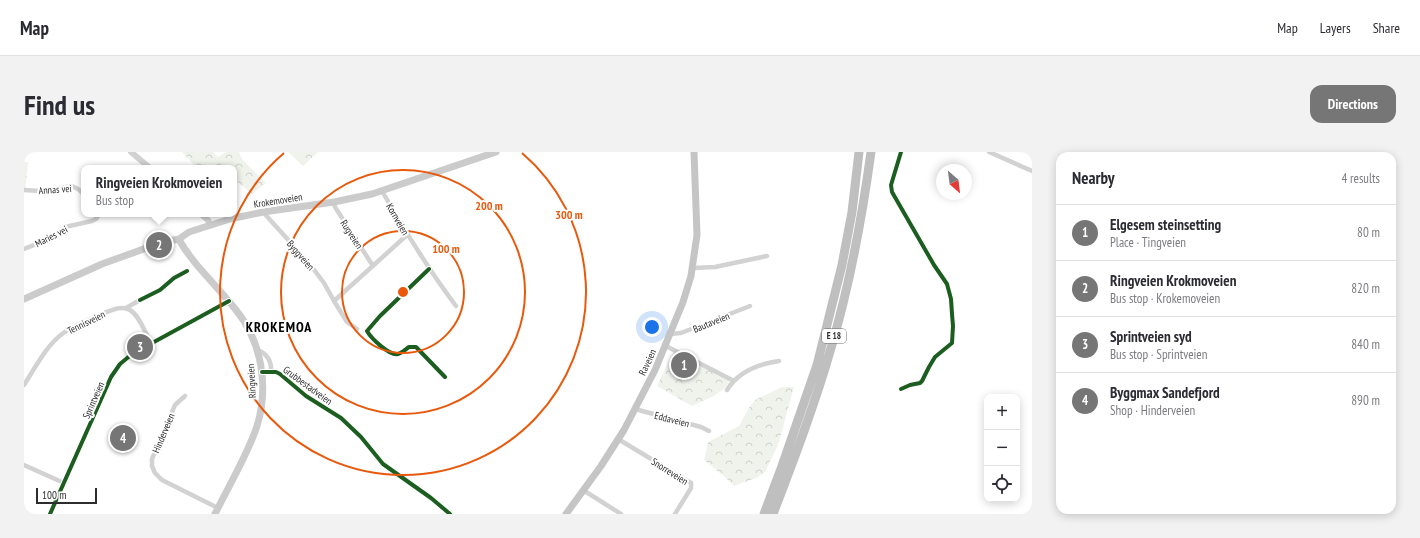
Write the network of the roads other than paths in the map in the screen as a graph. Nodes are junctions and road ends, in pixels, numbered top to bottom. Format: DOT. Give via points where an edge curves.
graph roads {
  1 [pos="131,152"];
  2 [pos="496,152"];
  3 [pos="694,152"];
  4 [pos="860,152"];
  5 [pos="871,152"];
  6 [pos="901,152"];
  7 [pos="989,152"];
  8 [pos="146,165"];
  9 [pos="1032,171"];
  10 [pos="24,190"];
  11 [pos="382,191"];
  12 [pos="81,192"];
  13 [pos="334,202"];
  14 [pos="262,212"];
  15 [pos="97,217"];
  16 [pos="204,217"];
  17 [pos="210,225"];
  18 [pos="408,236"];
  19 [pos="179,239"];
  20 [pos="24,249"];
  21 [pos="767,256"];
  22 [pos="373,266"];
  23 [pos="693,268"];
  24 [pos="429,269"];
  25 [pos="24,299"];
  26 [pos="140,300"];
  27 [pos="229,301"];
  28 [pos="334,301"];
  29 [pos="456,306"];
  30 [pos="750,306"];
  31 [pos="126,308"];
  32 [pos="357,329"];
  33 [pos="670,334"];
  34 [pos="150,343"];
  35 [pos="666,346"];
  36 [pos="258,350"];
  37 [pos="778,361"];
  38 [pos="262,372"];
  39 [pos="270,372"];
  40 [pos="445,377"];
  41 [pos="734,381"];
  42 [pos="24,385"];
  43 [pos="901,389"];
  44 [pos="726,390"];
  45 [pos="185,396"];
  46 [pos="635,409"];
  47 [pos="709,431"];
  48 [pos="618,439"];
  49 [pos="24,465"];
  50 [pos="64,483"];
  51 [pos="583,490"];
  52 [pos="216,511"];
  53 [pos="50,514"];
  54 [pos="450,514"];
  55 [pos="566,514"];
  56 [pos="621,514"];
  57 [pos="675,514"];
  58 [pos="764,514"];
  59 [pos="773,514"];
  1 -- 8 [label="street"];
  2 -- 11 [label="main road, Krokemoveien"];
  3 -- 23 [label="main road, Raveien" via="698,224"];
  4 -- 58 [label="highway, E 18" via="842,265 817,365"];
  5 -- 59 [label="highway, E 18" via="857,245 831,348"];
  6 -- 43 [label="street" via="891,185 892,192 947,284 953,326 952,343 935,357 922,381"];
  7 -- 9 [label="street"];
  10 -- 12 [label="street, Annas vei" via="41,191 72,186"];
  11 -- 13 [label="main road, Krokemoveien"];
  11 -- 18 [label="street, Kornveien"];
  13 -- 14 [label="main road, Krokemoveien"];
  13 -- 22 [label="street, Rugveien"];
  14 -- 17 [label="main road, Krokemoveien"];
  14 -- 28 [label="street, Byggveien" via="309,263"];
  15 -- 20 [label="street, Maries vei" via="92,221 65,227 47,240"];
  16 -- 17 [label="street"];
  17 -- 19 [label="main road, Krokemoveien"];
  18 -- 22 [label="street"];
  18 -- 24 [label="street, Kornveien"];
  19 -- 25 [label="main road, Krokemoveien" via="114,259"];
  19 -- 27 [label="main road, Ringveien" via="190,256"];
  21 -- 23 [label="street" via="715,267"];
  22 -- 28 [label="street"];
  23 -- 33 [label="main road, Raveien" via="687,292"];
  24 -- 29 [label="street, Kornveien"];
  24 -- 40 [label="street" via="367,331 392,354 400,354 409,347 416,347"];
  26 -- 31 [label="street, Tennisveien"];
  27 -- 34 [label="street, Sprintveien"];
  27 -- 36 [label="main road, Ringveien" via="243,320"];
  28 -- 32 [label="street, Byggveien" via="347,322"];
  30 -- 33 [label="street, Bautaveien" via="681,333"];
  31 -- 34 [label="street" via="133,312"];
  31 -- 42 [label="street, Tennisveien" via="108,311 62,334 44,354"];
  33 -- 35 [label="main road, Raveien"];
  34 -- 50 [label="street, Sprintveien" via="116,368"];
  35 -- 41 [label="street"];
  35 -- 46 [label="main road, Raveien"];
  36 -- 38 [label="main road, Ringveien"];
  36 -- 39 [label="street, Grubbestadveien" via="270,360"];
  37 -- 41 [label="street" via="752,368"];
  38 -- 39 [label="street, Grubbestadveien"];
  38 -- 52 [label="main road, Ringveien" via="262,400 257,427"];
  39 -- 54 [label="street, Grubbestadveien" via="280,374 306,396 341,418 383,464"];
  41 -- 44 [label="street"];
  45 -- 52 [label="street, Hinderveien" via="175,405 165,426 152,459 152,466 162,480"];
  46 -- 47 [label="street, Eddaveien" via="702,426"];
  46 -- 48 [label="main road, Raveien"];
  48 -- 51 [label="main road, Raveien"];
  48 -- 57 [label="street, Snorreveien" via="691,483 692,488"];
  49 -- 50 [label="street"];
  50 -- 53 [label="street, Sprintveien"];
  51 -- 55 [label="main road, Raveien"];
  51 -- 56 [label="street"];
}
